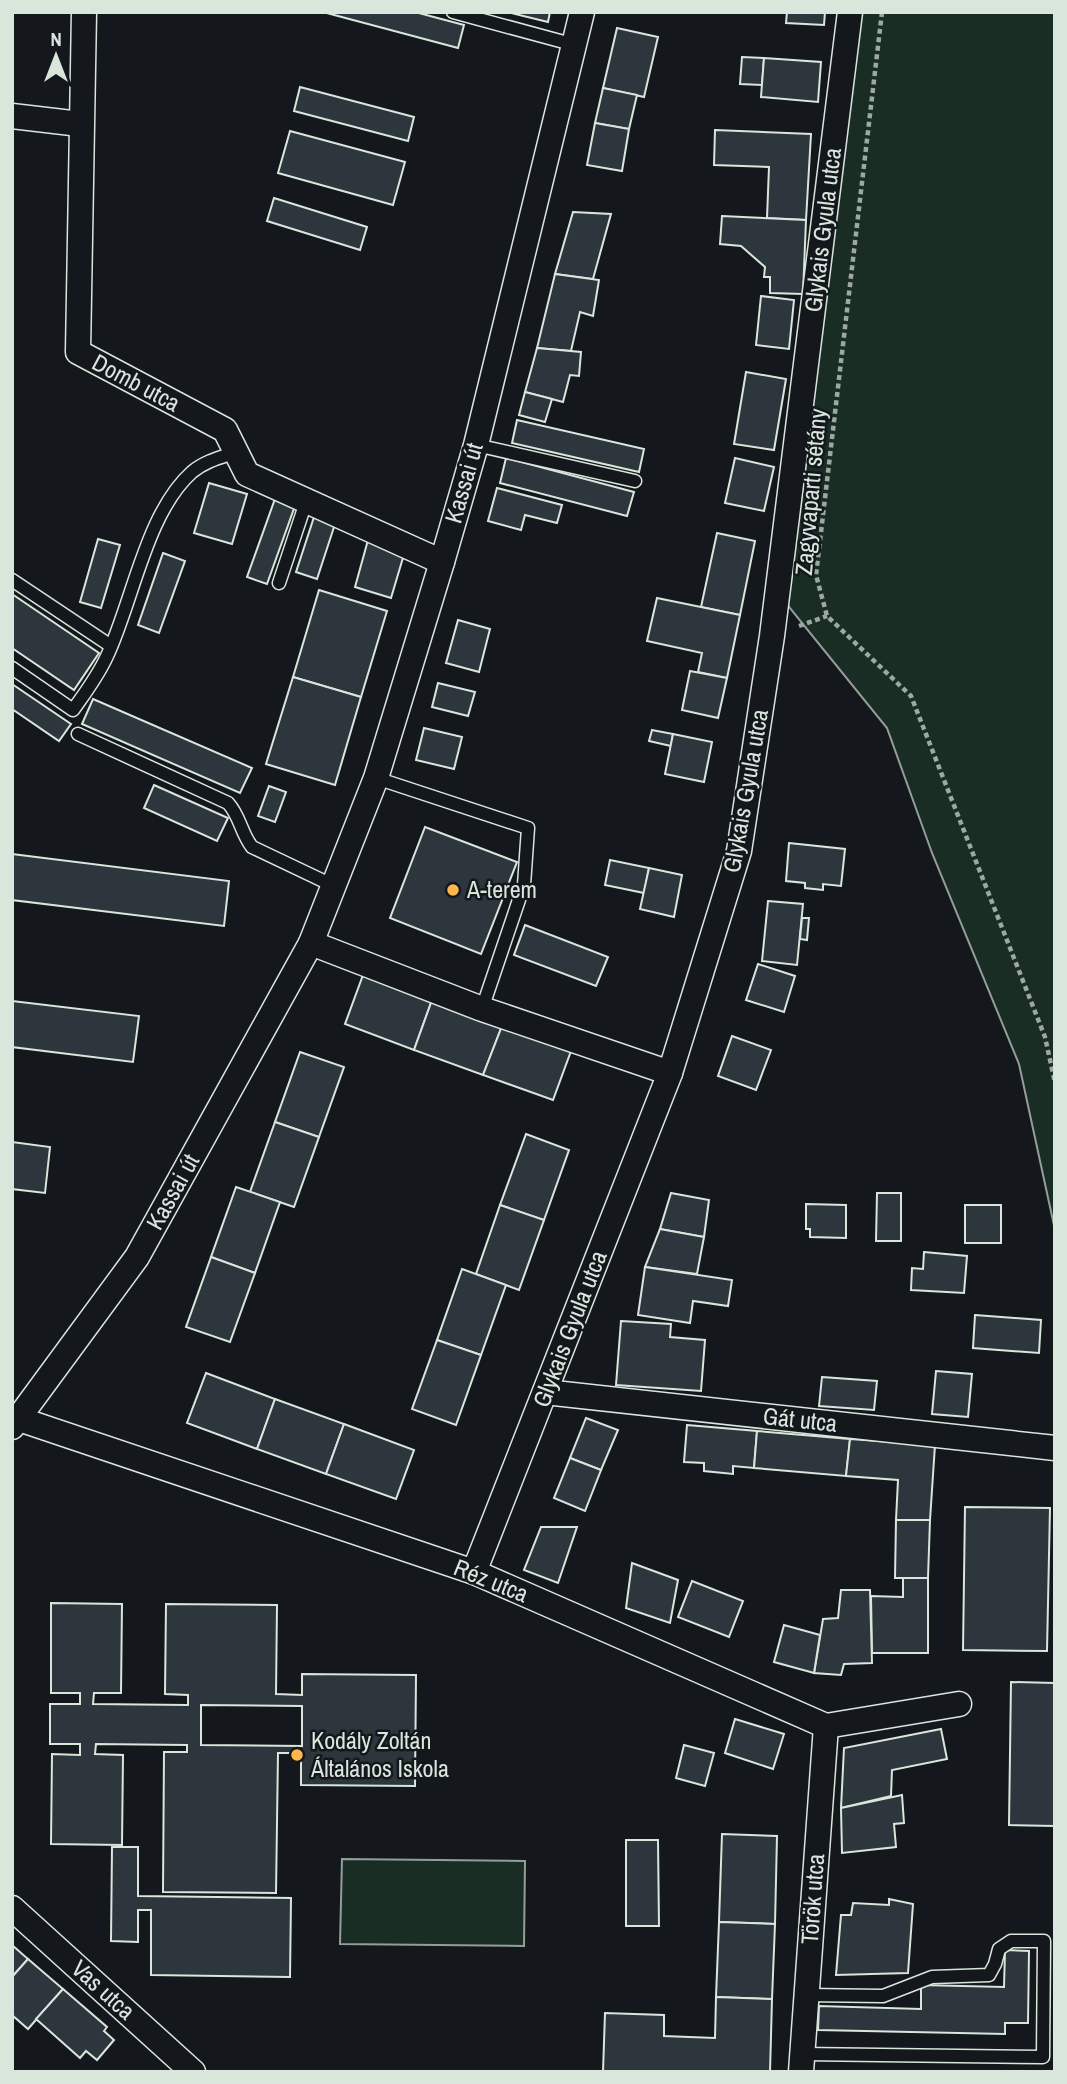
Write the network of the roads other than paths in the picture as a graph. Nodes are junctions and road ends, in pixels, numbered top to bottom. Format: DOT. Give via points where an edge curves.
graph roads {
  1 [pos="84,12"];
  2 [pos="453,12"];
  3 [pos="582,12"];
  4 [pos="850,12"];
  5 [pos="575,45"];
  6 [pos="12,116"];
  7 [pos="80,124"];
  8 [pos="475,445"];
  9 [pos="236,452"];
  10 [pos="635,481"];
  11 [pos="307,499"];
  12 [pos="442,562"];
  13 [pos="12,580"];
  14 [pos="278,583"];
  15 [pos="111,646"];
  16 [pos="12,668"];
  17 [pos="78,734"];
  18 [pos="376,778"];
  19 [pos="334,886"];
  20 [pos="311,943"];
  21 [pos="482,1009"];
  22 [pos="670,1073"];
  23 [pos="545,1392"];
  24 [pos="16,1423"];
  25 [pos="1055,1448"];
  26 [pos="474,1572"];
  27 [pos="959,1704"];
  28 [pos="826,1726"];
  29 [pos="12,1908"];
  30 [pos="806,1995"];
  31 [pos="801,2063"];
  32 [pos="193,2072"];
  1 -- 7 [label="street, Domb utca"];
  2 -- 5 [label="lane"];
  3 -- 5 [label="street, Kassai út"];
  4 -- 22 [label="street, Glykais Gyula utca" via="772,636 739,851"];
  5 -- 8 [label="street, Kassai út"];
  6 -- 7 [label="street"];
  7 -- 9 [label="street, Domb utca" via="78,352 225,430"];
  8 -- 10 [label="lane"];
  8 -- 12 [label="street, Kassai út"];
  9 -- 11 [label="street, Domb utca" via="247,474"];
  9 -- 15 [label="lane" via="193,471 173,495 158,521"];
  11 -- 12 [label="street, Domb utca"];
  11 -- 14 [label="lane"];
  12 -- 18 [label="street, Kassai út"];
  13 -- 15 [label="lane"];
  15 -- 16 [label="lane" via="73,710"];
  17 -- 19 [label="lane" via="229,803 251,847"];
  18 -- 19 [label="street, Kassai út"];
  18 -- 21 [label="lane" via="528,828 524,885"];
  19 -- 20 [label="street, Kassai út"];
  20 -- 21 [label="street"];
  20 -- 24 [label="street, Kassai út" via="137,1257"];
  21 -- 22 [label="street"];
  22 -- 23 [label="street, Glykais Gyula utca"];
  23 -- 25 [label="street, Gát utca"];
  23 -- 26 [label="street, Glykais Gyula utca"];
  24 -- 26 [label="street, Réz utca"];
  26 -- 28 [label="street, Réz utca"];
  27 -- 28 [label="street"];
  28 -- 30 [label="street, Török utca"];
  29 -- 32 [label="street, Vas utca"];
  30 -- 31 [label="street, Török utca"];
  30 -- 31 [label="lane" via="883,1996 932,1978 989,1975 999,1949 1011,1941 1044,1941 1043,2057"];
}
